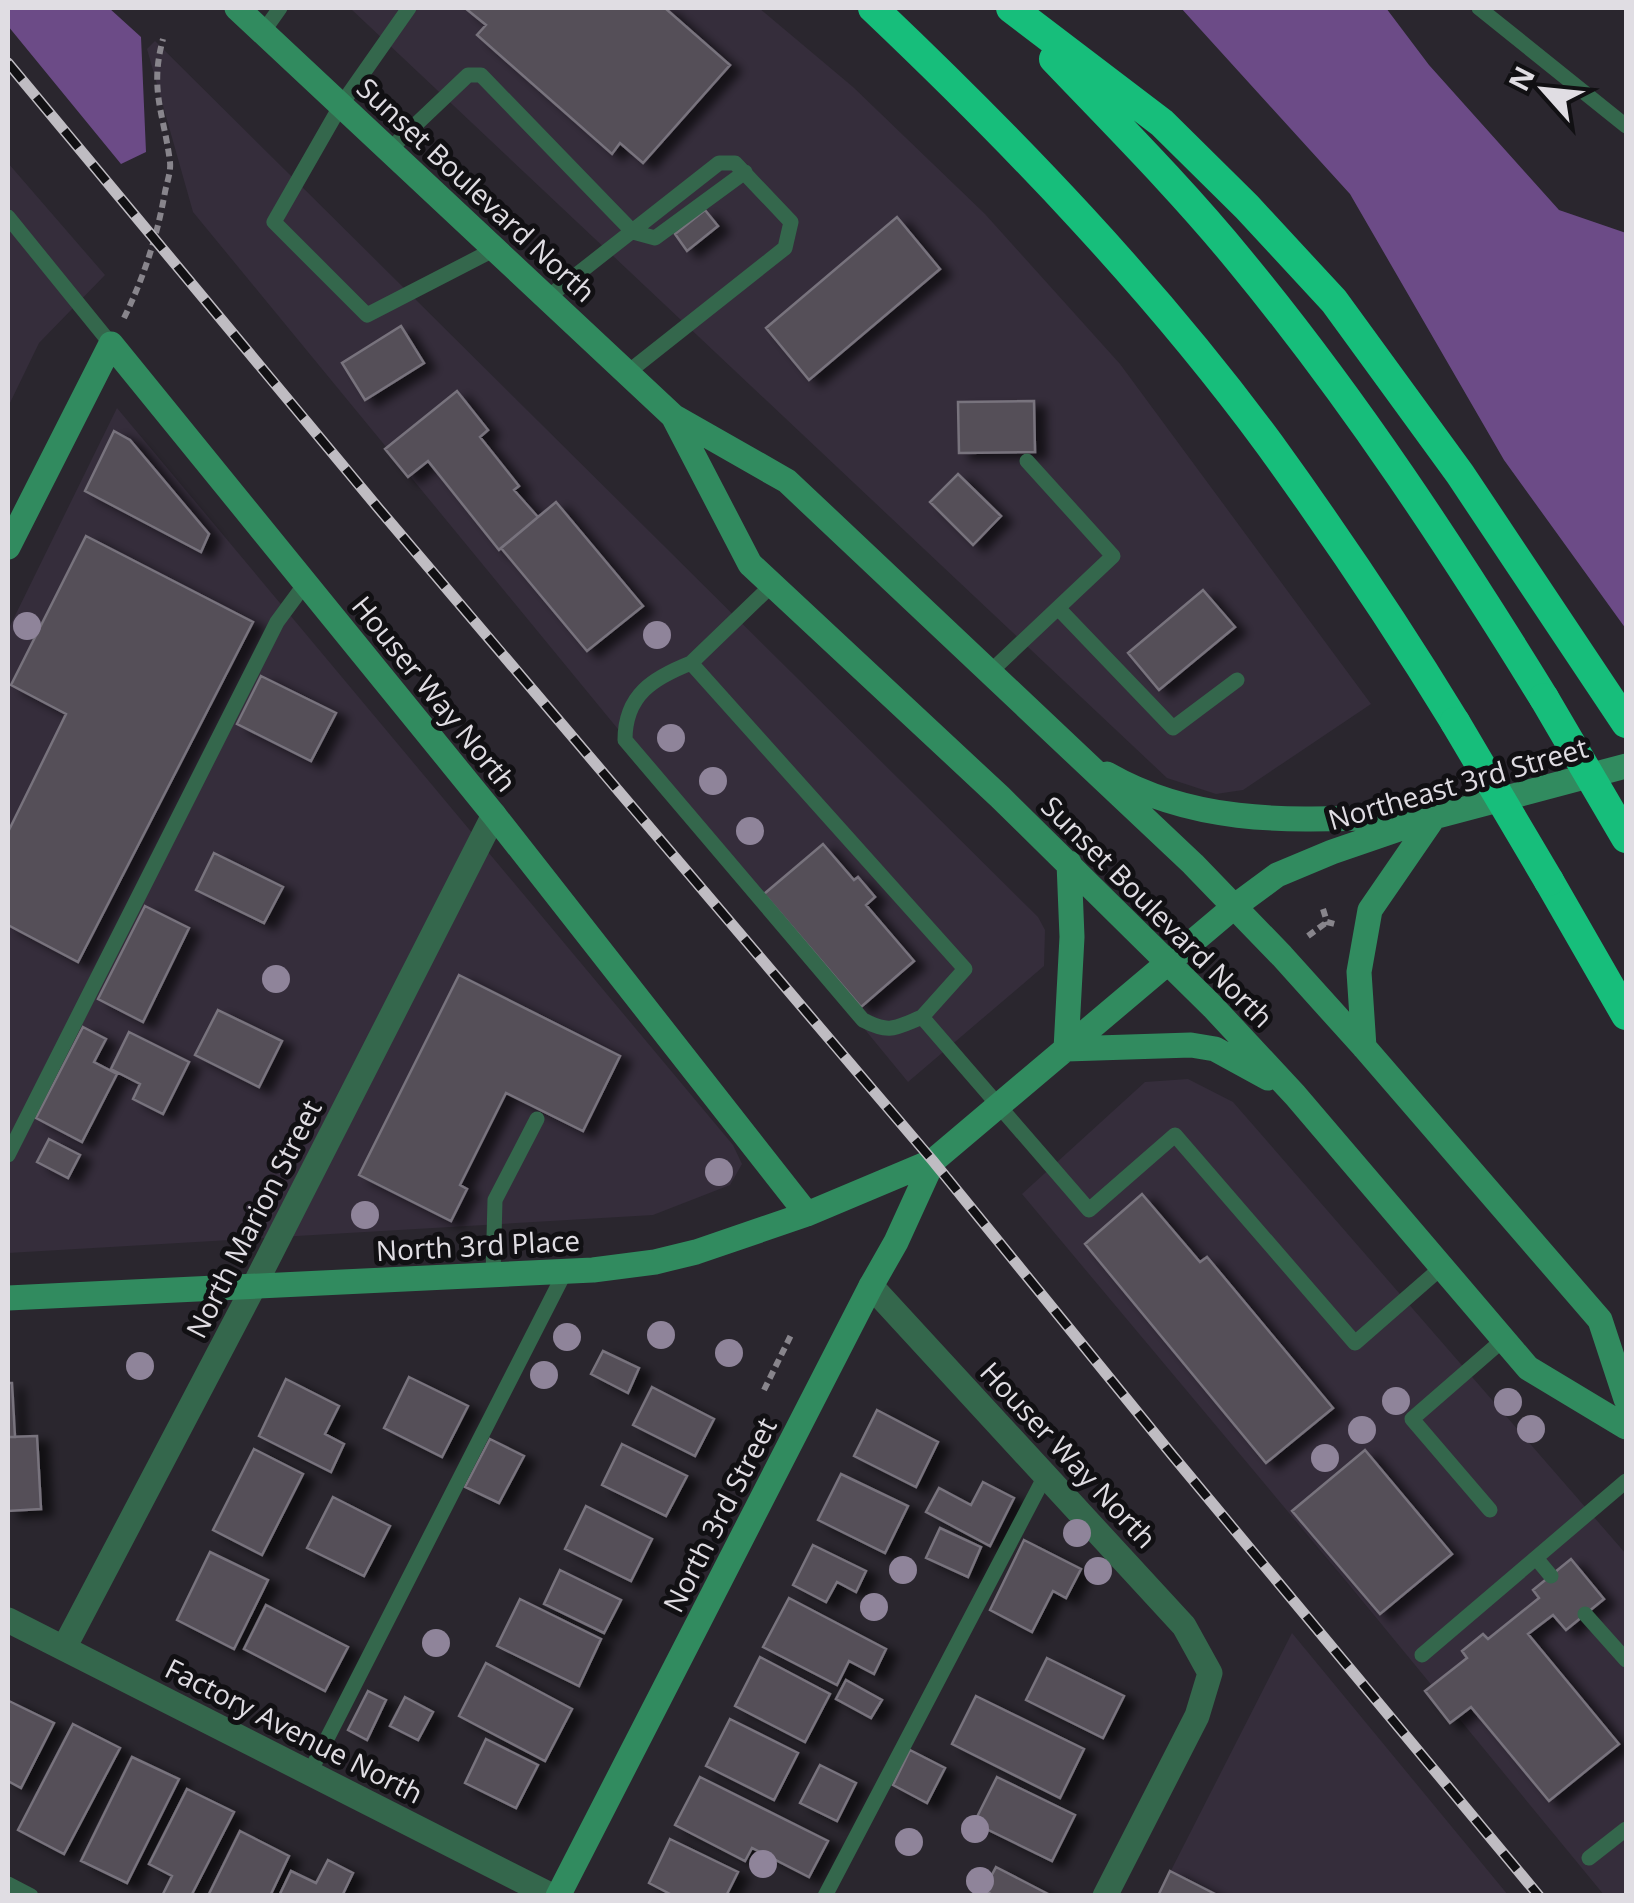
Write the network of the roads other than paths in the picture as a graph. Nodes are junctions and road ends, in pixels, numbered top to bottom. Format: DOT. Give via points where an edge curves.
graph roads {
  1 [pos="237,8"];
  2 [pos="280,8"];
  3 [pos="408,8"];
  4 [pos="873,8"];
  5 [pos="1008,8"];
  6 [pos="1480,8"];
  7 [pos="263,32"];
  8 [pos="341,105"];
  9 [pos="1626,126"];
  10 [pos="389,150"];
  11 [pos="8,217"];
  12 [pos="633,232"];
  13 [pos="495,249"];
  14 [pos="547,298"];
  15 [pos="110,344"];
  16 [pos="627,373"];
  17 [pos="673,416"];
  18 [pos="1026,461"];
  19 [pos="8,547"];
  20 [pos="305,584"];
  21 [pos="772,585"];
  22 [pos="1058,608"];
  23 [pos="691,662"];
  24 [pos="989,673"];
  25 [pos="1237,680"];
  26 [pos="1626,723"];
  27 [pos="1079,756"];
  28 [pos="1626,766"];
  29 [pos="494,814"];
  30 [pos="1434,817"];
  31 [pos="1626,838"];
  32 [pos="1068,863"];
  33 [pos="1235,906"];
  34 [pos="1169,962"];
  35 [pos="1626,1015"];
  36 [pos="922,1017"];
  37 [pos="1364,1046"];
  38 [pos="1066,1049"];
  39 [pos="1295,1095"];
  40 [pos="999,1106"];
  41 [pos="537,1119"];
  42 [pos="8,1154"];
  43 [pos="933,1161"];
  44 [pos="807,1214"];
  45 [pos="1442,1267"];
  46 [pos="564,1272"];
  47 [pos="493,1276"];
  48 [pos="871,1286"];
  49 [pos="253,1288"];
  50 [pos="8,1298"];
  51 [pos="1504,1339"];
  52 [pos="1626,1399"];
  53 [pos="1626,1427"];
  54 [pos="1045,1476"];
  55 [pos="1626,1481"];
  56 [pos="1490,1510"];
  57 [pos="1536,1558"];
  58 [pos="1551,1576"];
  59 [pos="1585,1614"];
  60 [pos="8,1620"];
  61 [pos="64,1648"];
  62 [pos="1422,1654"];
  63 [pos="1626,1660"];
  64 [pos="310,1772"];
  65 [pos="1626,1828"];
  66 [pos="1589,1858"];
  67 [pos="8,1884"];
  68 [pos="31,1896"];
  69 [pos="555,1896"];
  70 [pos="825,1896"];
  71 [pos="1105,1896"];
  1 -- 7 [label="main road, Sunset Boulevard North"];
  2 -- 7 [label="lane"];
  3 -- 8 [label="lane"];
  4 -- 35 [label="highway, bridge" via="1033,167 1268,443 1394,622"];
  5 -- 26 [label="highway" via="1162,123 1334,301 1460,474"];
  5 -- 31 [label="highway, bridge" via="1192,206 1289,322 1433,522"];
  6 -- 9 [label="lane"];
  7 -- 8 [label="main road, Sunset Boulevard North"];
  8 -- 10 [label="main road, Sunset Boulevard North"];
  8 -- 13 [label="lane" via="274,222 367,315"];
  10 -- 12 [label="lane" via="468,76 482,75"];
  10 -- 13 [label="main road, Sunset Boulevard North"];
  11 -- 15 [label="lane, Houser Way North"];
  12 -- 14 [label="lane"];
  12 -- 16 [label="lane" via="719,163 735,163 746,172 791,222 785,248"];
  13 -- 14 [label="main road, Sunset Boulevard North"];
  14 -- 16 [label="main road, Sunset Boulevard North"];
  15 -- 19 [label="main road"];
  15 -- 20 [label="main road, Houser Way North"];
  16 -- 17 [label="main road, Sunset Boulevard North"];
  17 -- 21 [label="main road, Sunset Boulevard North" via="750,564"];
  17 -- 24 [label="main road, Sunset Boulevard North" via="787,481"];
  18 -- 22 [label="lane" via="1113,556"];
  20 -- 29 [label="main road, Houser Way North"];
  20 -- 42 [label="lane" via="277,622"];
  21 -- 23 [label="lane"];
  21 -- 32 [label="main road, Sunset Boulevard North"];
  22 -- 24 [label="lane"];
  22 -- 25 [label="lane" via="1173,728"];
  23 -- 36 [label="lane" via="964,969"];
  23 -- 36 [label="lane" via="662,674 631,704 625,740 863,1020 893,1029"];
  24 -- 27 [label="main road, Sunset Boulevard North"];
  27 -- 30 [label="main road" via="1147,794 1223,815"];
  27 -- 33 [label="main road, Sunset Boulevard North"];
  28 -- 30 [label="main road, Northeast 3rd Street"];
  29 -- 44 [label="main road, Houser Way North"];
  29 -- 49 [label="street, North Marion Street"];
  30 -- 33 [label="main road, Northeast 3rd Street" via="1276,875"];
  30 -- 37 [label="main road" via="1370,910 1360,972"];
  32 -- 34 [label="main road, Sunset Boulevard North"];
  32 -- 38 [label="main road"];
  33 -- 34 [label="main road, Northeast 3rd Street"];
  33 -- 37 [label="main road, Sunset Boulevard North"];
  34 -- 38 [label="main road, Northeast 3rd Street"];
  34 -- 39 [label="main road, Sunset Boulevard North"];
  36 -- 40 [label="lane"];
  37 -- 52 [label="main road, Sunset Boulevard North" via="1600,1320"];
  38 -- 39 [label="main road" via="1191,1045 1242,1062"];
  38 -- 40 [label="main road, Northeast 3rd Street"];
  39 -- 45 [label="main road, Sunset Boulevard North"];
  40 -- 43 [label="main road, Northeast 3rd Street"];
  40 -- 45 [label="lane" via="1089,1210 1175,1135 1355,1343"];
  41 -- 47 [label="lane" via="495,1200"];
  43 -- 44 [label="main road, North 3rd Place"];
  43 -- 48 [label="main road, North 3rd Street"];
  44 -- 46 [label="main road, North 3rd Place" via="655,1262"];
  45 -- 51 [label="main road, Sunset Boulevard North"];
  46 -- 47 [label="main road, North 3rd Place"];
  46 -- 64 [label="lane"];
  47 -- 49 [label="main road, North 3rd Place"];
  48 -- 54 [label="street, Houser Way North"];
  48 -- 69 [label="main road, North 3rd Street"];
  49 -- 50 [label="main road, North 3rd Place"];
  49 -- 61 [label="street, North Marion Street"];
  51 -- 53 [label="main road, Sunset Boulevard North" via="1528,1368"];
  51 -- 56 [label="lane" via="1412,1419"];
  54 -- 70 [label="lane"];
  54 -- 71 [label="street, Houser Way North" via="1184,1626 1210,1673 1198,1716"];
  55 -- 57 [label="lane"];
  57 -- 58 [label="lane"];
  57 -- 62 [label="lane"];
  59 -- 63 [label="lane"];
  60 -- 61 [label="street, Factory Avenue North"];
  61 -- 64 [label="street, Factory Avenue North"];
  64 -- 69 [label="street, Factory Avenue North"];
  65 -- 66 [label="lane"];
  67 -- 68 [label="lane"];
}
